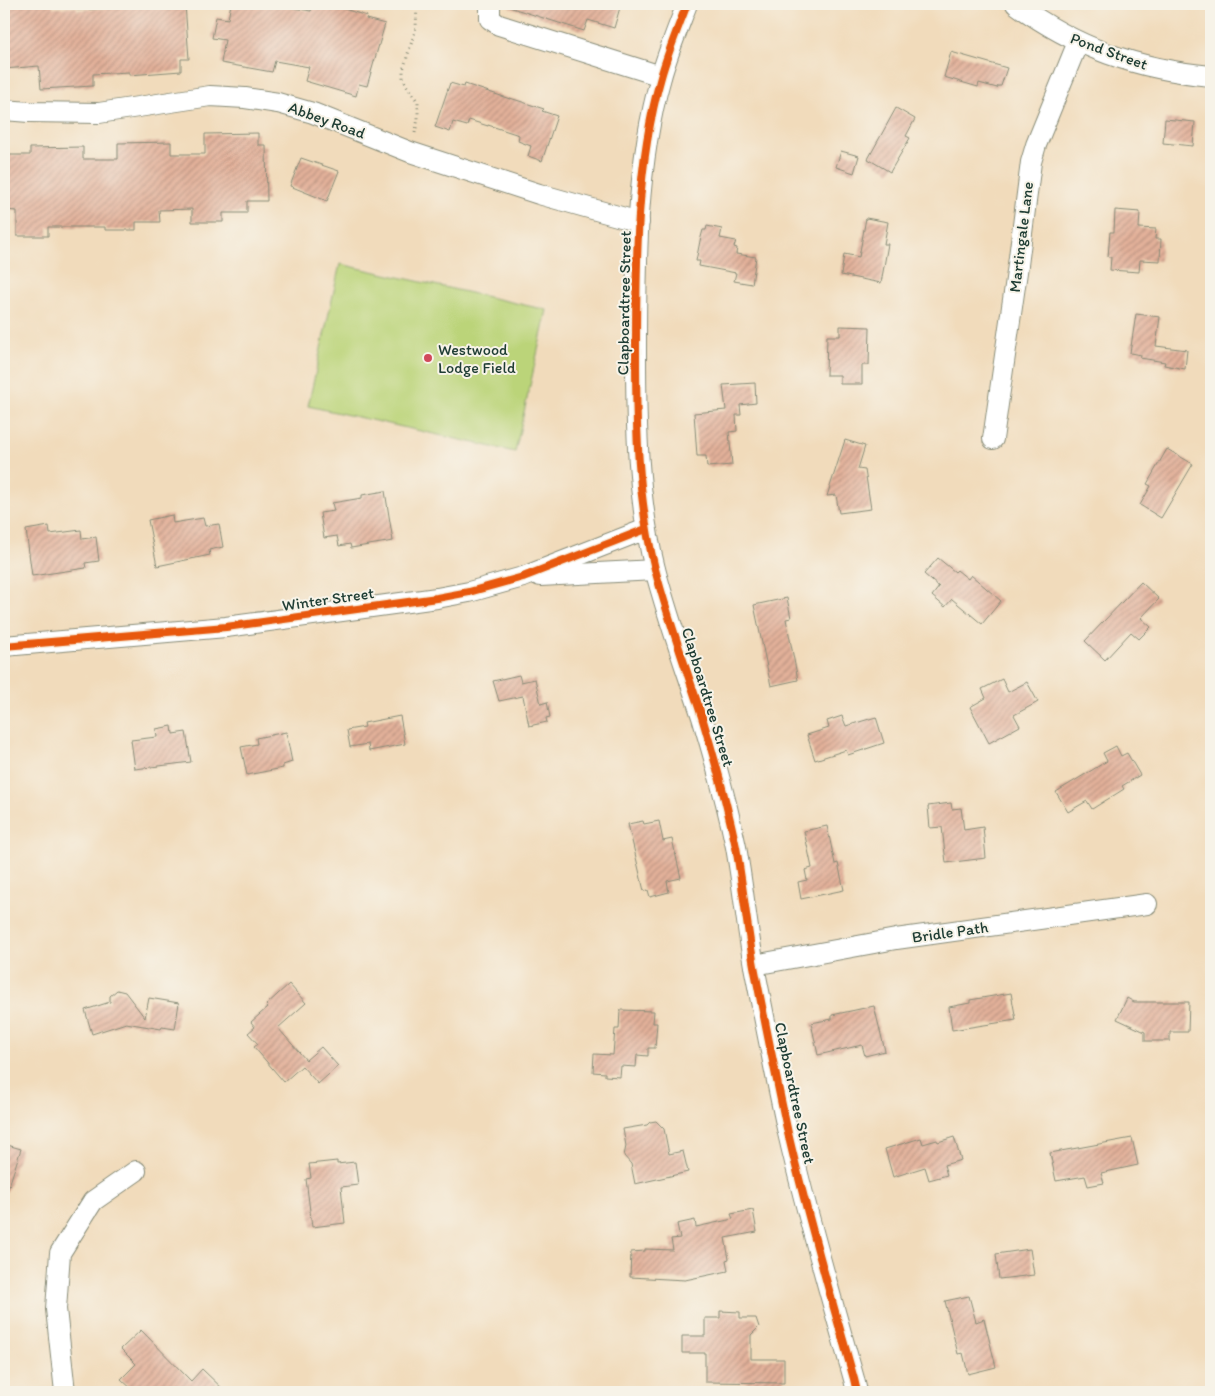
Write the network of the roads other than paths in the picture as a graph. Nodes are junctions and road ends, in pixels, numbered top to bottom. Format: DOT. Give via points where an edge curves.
graph roads {
  1 [pos="490,4"];
  2 [pos="688,4"];
  3 [pos="1016,4"];
  4 [pos="1078,42"];
  5 [pos="661,76"];
  6 [pos="1211,76"];
  7 [pos="4,110"];
  8 [pos="639,222"];
  9 [pos="993,439"];
  10 [pos="646,529"];
  11 [pos="655,570"];
  12 [pos="523,577"];
  13 [pos="4,646"];
  14 [pos="1148,904"];
  15 [pos="754,965"];
  16 [pos="136,1171"];
  17 [pos="65,1392"];
  18 [pos="857,1392"];
  1 -- 5 [label="street" via="490,18 499,25"];
  2 -- 5 [label="street, Clapboardtree Street"];
  3 -- 4 [label="street, Pond Street"];
  4 -- 6 [label="street, Pond Street" via="1149,67"];
  4 -- 9 [label="street, Martingale Lane" via="1031,162"];
  5 -- 8 [label="street, Clapboardtree Street" via="644,164"];
  7 -- 8 [label="street, Abbey Road" via="99,113 210,96 278,103 313,113 410,152"];
  8 -- 10 [label="street, Clapboardtree Street" via="636,432"];
  10 -- 11 [label="street, Clapboardtree Street"];
  10 -- 12 [label="street, Winter Street"];
  11 -- 12 [label="street, Winter Street"];
  11 -- 15 [label="street, Clapboardtree Street" via="716,766 736,848"];
  12 -- 13 [label="street, Winter Street" via="436,598 226,627"];
  14 -- 15 [label="street, Bridle Path" via="896,939"];
  15 -- 18 [label="street, Clapboardtree Street" via="801,1188"];
  16 -- 17 [label="street" via="93,1201 60,1253 56,1309"];
}
